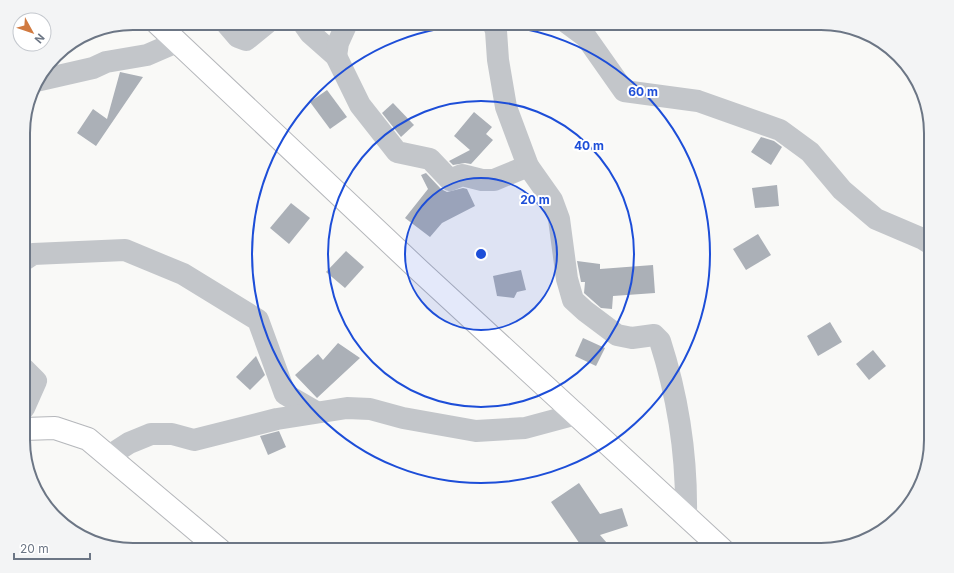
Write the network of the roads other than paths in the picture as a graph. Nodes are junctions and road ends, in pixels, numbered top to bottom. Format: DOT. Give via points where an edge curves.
graph roads {
  1 [pos="164,30"];
  2 [pos="232,30"];
  3 [pos="258,30"];
  4 [pos="308,30"];
  5 [pos="344,30"];
  6 [pos="496,30"];
  7 [pos="576,30"];
  8 [pos="177,42"];
  9 [pos="336,56"];
  10 [pos="45,79"];
  11 [pos="528,166"];
  12 [pos="924,240"];
  13 [pos="30,256"];
  14 [pos="30,375"];
  15 [pos="30,394"];
  16 [pos="316,412"];
  17 [pos="577,414"];
  18 [pos="30,429"];
  19 [pos="109,456"];
  20 [pos="686,516"];
  21 [pos="207,543"];
  22 [pos="715,543"];
  1 -- 8 [label="highway"];
  2 -- 3 [label="street" via="238,37 246,40"];
  4 -- 9 [label="street"];
  5 -- 9 [label="street"];
  6 -- 11 [label="street" via="506,107"];
  7 -- 12 [label="street" via="586,37 624,91 698,101 780,130 810,152 842,190 876,219"];
  8 -- 10 [label="street" via="147,55 106,62 93,68"];
  8 -- 17 [label="highway" via="420,271"];
  9 -- 11 [label="street" via="360,105 397,152 430,159 450,180 462,176 494,180"];
  11 -- 20 [label="street" via="552,200 559,219 567,279 573,300 617,335 632,338 654,335 660,341 678,412 686,486"];
  13 -- 16 [label="street" via="125,250 183,274 258,320 285,394"];
  14 -- 15 [label="street" via="36,381"];
  16 -- 17 [label="street" via="347,408 370,409 403,418 476,431 524,428"];
  16 -- 19 [label="street" via="194,440 172,434 151,434 129,443"];
  17 -- 20 [label="highway"];
  18 -- 19 [label="highway" via="55,428 88,439"];
  19 -- 21 [label="highway"];
  20 -- 22 [label="highway"];
}
